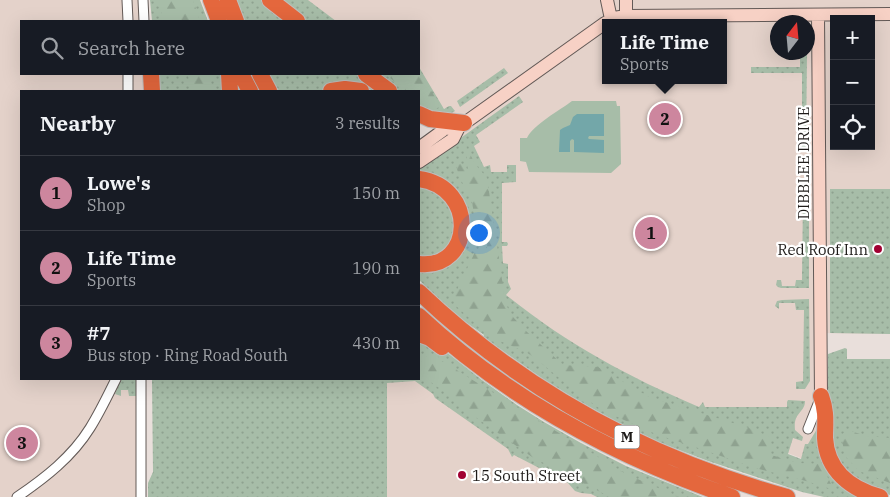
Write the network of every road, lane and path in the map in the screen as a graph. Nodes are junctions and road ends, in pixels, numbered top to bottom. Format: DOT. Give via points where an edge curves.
graph roads {
  1 [pos="127,0"];
  2 [pos="143,0"];
  3 [pos="211,0"];
  4 [pos="228,0"];
  5 [pos="270,0"];
  6 [pos="607,0"];
  7 [pos="626,0"];
  8 [pos="890,14"];
  9 [pos="818,15"];
  10 [pos="626,16"];
  11 [pos="611,19"];
  12 [pos="128,20"];
  13 [pos="144,20"];
  14 [pos="218,20"];
  15 [pos="236,20"];
  16 [pos="297,20"];
  17 [pos="602,25"];
  18 [pos="128,75"];
  19 [pos="144,75"];
  20 [pos="152,75"];
  21 [pos="229,75"];
  22 [pos="242,75"];
  23 [pos="261,75"];
  24 [pos="367,75"];
  25 [pos="128,90"];
  26 [pos="144,90"];
  27 [pos="152,90"];
  28 [pos="230,90"];
  29 [pos="249,90"];
  30 [pos="268,90"];
  31 [pos="338,90"];
  32 [pos="353,90"];
  33 [pos="388,90"];
  34 [pos="420,114"];
  35 [pos="461,125"];
  36 [pos="420,147"];
  37 [pos="420,161"];
  38 [pos="420,179"];
  39 [pos="420,264"];
  40 [pos="420,293"];
  41 [pos="420,317"];
  42 [pos="420,334"];
  43 [pos="483,369"];
  44 [pos="116,380"];
  45 [pos="141,380"];
  46 [pos="147,380"];
  47 [pos="141,395"];
  48 [pos="821,396"];
  49 [pos="808,429"];
  50 [pos="16,497"];
  51 [pos="140,497"];
  52 [pos="732,497"];
  53 [pos="787,497"];
  54 [pos="880,497"];
  1 -- 12 [label="street"];
  2 -- 13 [label="street"];
  3 -- 14 [label="highway"];
  4 -- 15 [label="highway"];
  5 -- 16 [label="highway"];
  6 -- 11 [label="main road"];
  7 -- 10 [label="main road"];
  8 -- 9 [label="main road"];
  9 -- 10 [label="main road"];
  9 -- 48 [label="main road, DIBBLEE DRIVE"];
  10 -- 11 [label="main road"];
  17 -- 35 [label="main road"];
  18 -- 25 [label="street"];
  19 -- 26 [label="street"];
  20 -- 27 [label="highway"];
  21 -- 28 [label="highway"];
  22 -- 29 [label="highway"];
  23 -- 30 [label="highway"];
  24 -- 33 [label="highway"];
  31 -- 32 [label="highway"];
  34 -- 35 [label="highway"];
  35 -- 36 [label="main road" via="445,129"];
  35 -- 37 [label="main road" via="453,139"];
  38 -- 39 [label="highway" via="435,183 449,193 458,205 462,223 462,233 450,254 436,262"];
  40 -- 53 [label="highway, M" via="494,356 579,412 670,456"];
  41 -- 43 [label="highway, M"];
  42 -- 43 [label="highway"];
  43 -- 52 [label="highway, M" via="553,416 603,443"];
  44 -- 50 [label="street" via="89,429 69,455"];
  45 -- 47 [label="street"];
  46 -- 47 [label="street"];
  47 -- 51 [label="street"];
  48 -- 49 [label="street, DIBBLEE DRIVE"];
  48 -- 54 [label="highway" via="826,410 826,446 834,466 852,486"];
}
